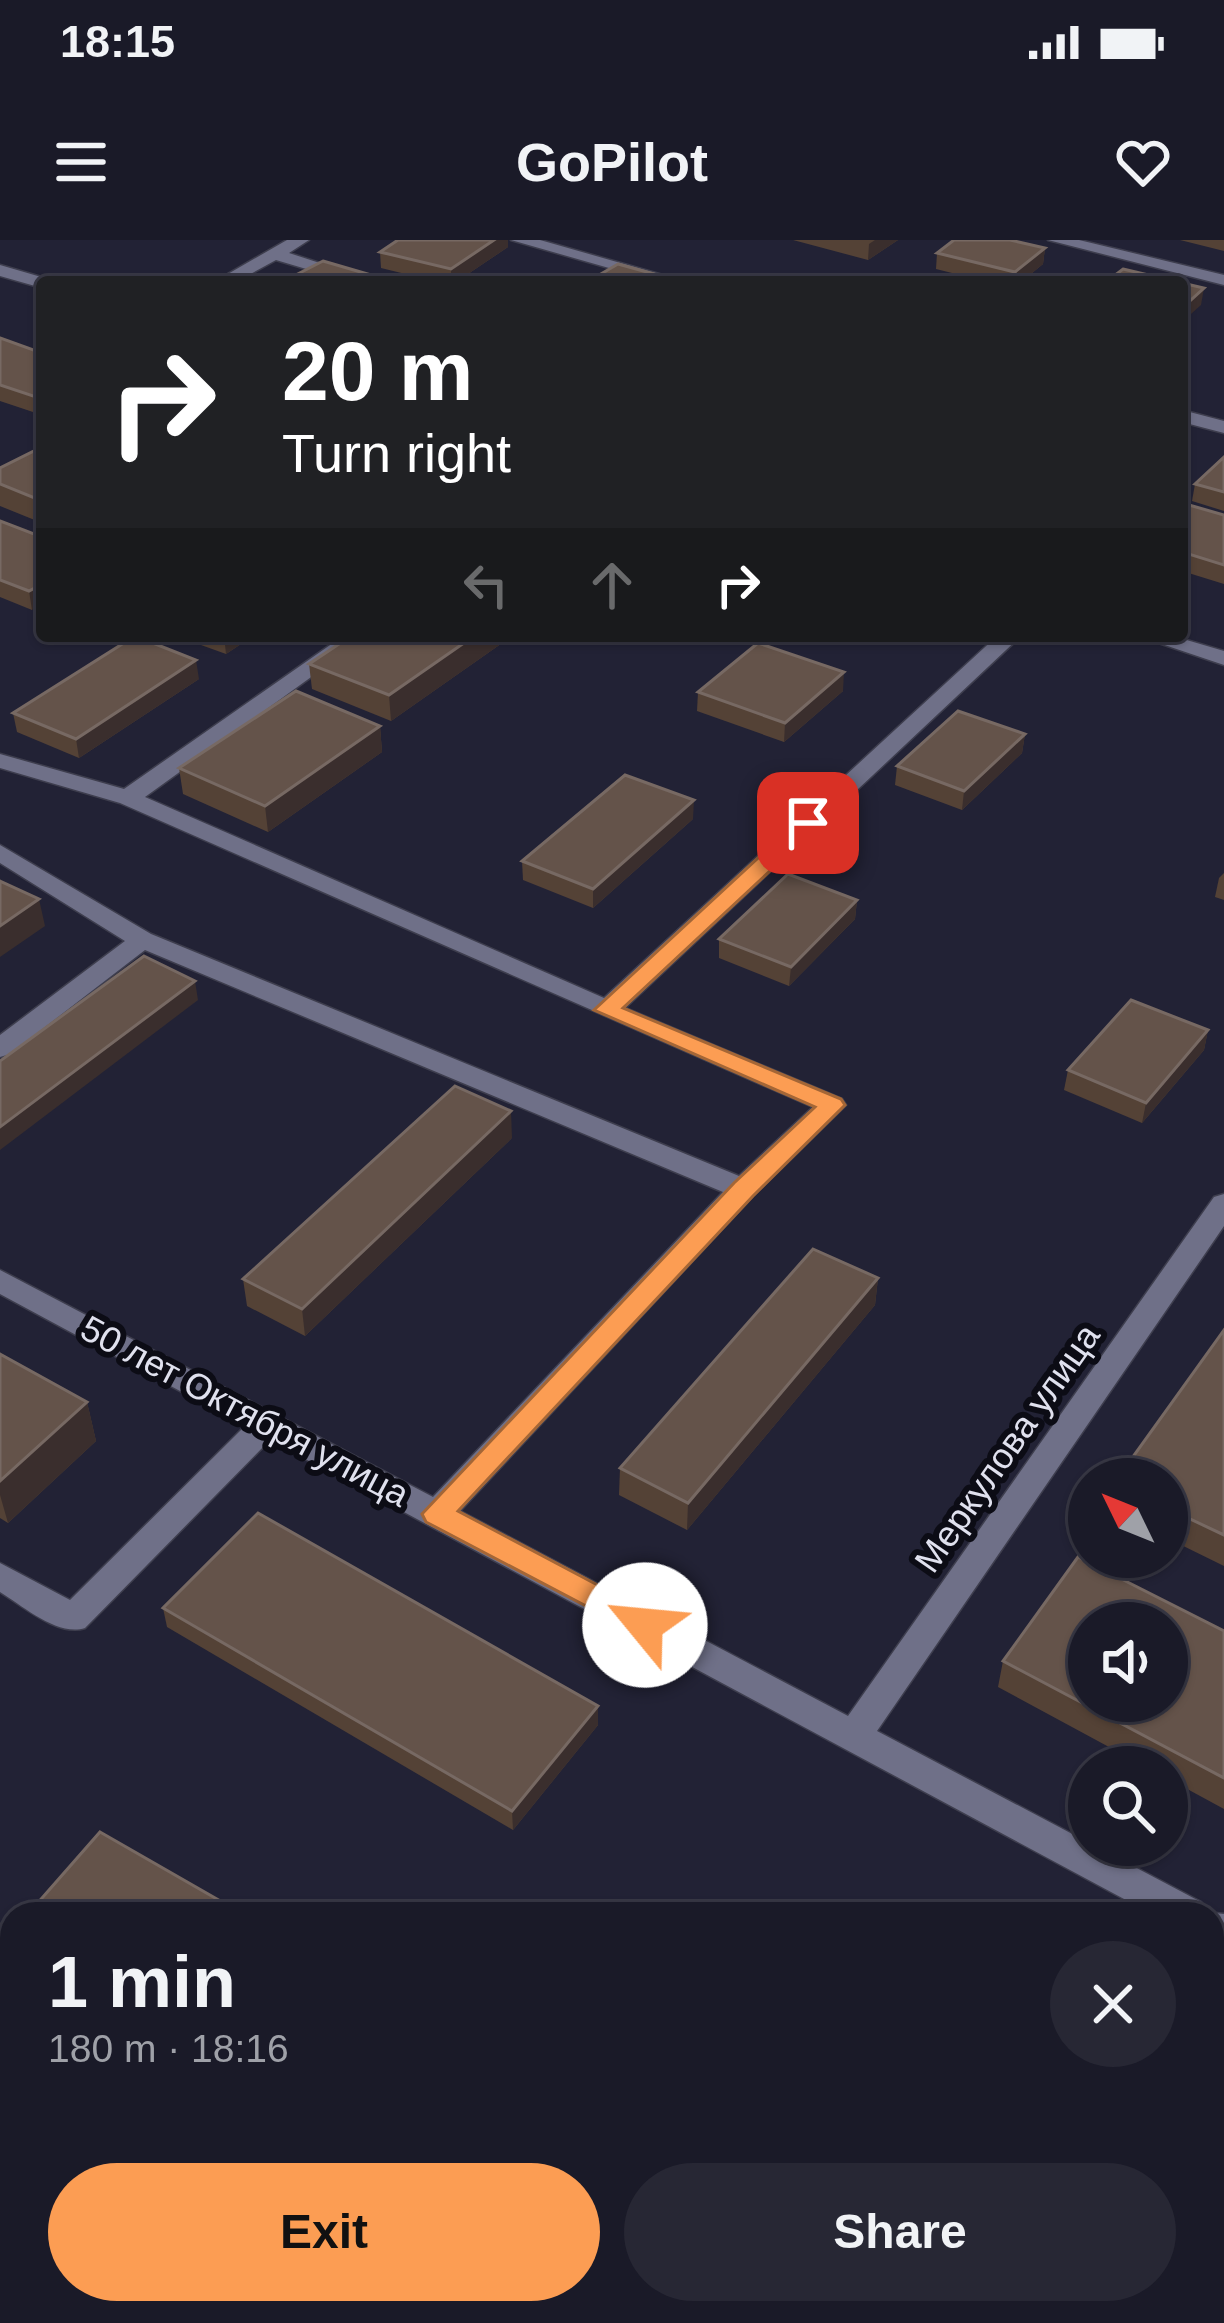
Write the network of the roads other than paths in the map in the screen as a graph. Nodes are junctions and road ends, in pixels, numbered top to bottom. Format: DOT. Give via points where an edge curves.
graph roads {
  1 [pos="300,240"];
  2 [pos="520,240"];
  3 [pos="1057,240"];
  4 [pos="273,254"];
  5 [pos="0,270"];
  6 [pos="234,276"];
  7 [pos="348,276"];
  8 [pos="655,276"];
  9 [pos="1224,280"];
  10 [pos="36,281"];
  11 [pos="1188,418"];
  12 [pos="1224,427"];
  13 [pos="349,642"];
  14 [pos="1004,642"];
  15 [pos="1169,642"];
  16 [pos="1224,658"];
  17 [pos="0,761"];
  18 [pos="128,798"];
  19 [pos="0,852"];
  20 [pos="142,940"];
  21 [pos="607,1010"];
  22 [pos="0,1048"];
  23 [pos="743,1189"];
  24 [pos="1224,1204"];
  25 [pos="0,1281"];
  26 [pos="267,1424"];
  27 [pos="437,1514"];
  28 [pos="0,1576"];
  29 [pos="854,1736"];
  30 [pos="1165,1902"];
  1 -- 4 [label="street"];
  2 -- 8 [label="street"];
  3 -- 9 [label="street"];
  4 -- 6 [label="street"];
  4 -- 7 [label="street"];
  5 -- 10 [label="street"];
  11 -- 12 [label="street"];
  13 -- 18 [label="street"];
  14 -- 21 [label="street"];
  15 -- 16 [label="street"];
  17 -- 18 [label="street"];
  18 -- 21 [label="street"];
  19 -- 20 [label="street"];
  20 -- 22 [label="street"];
  20 -- 23 [label="street"];
  21 -- 23 [label="street" via="832,1105"];
  23 -- 27 [label="street"];
  24 -- 29 [label="street, Меркулова улица"];
  25 -- 26 [label="street, 50 лет Октября улица"];
  26 -- 27 [label="street, 50 лет Октября улица"];
  26 -- 28 [label="street" via="74,1618"];
  27 -- 29 [label="street, 50 лет Октября улица"];
  29 -- 30 [label="street, 50 лет Октября улица"];
}
